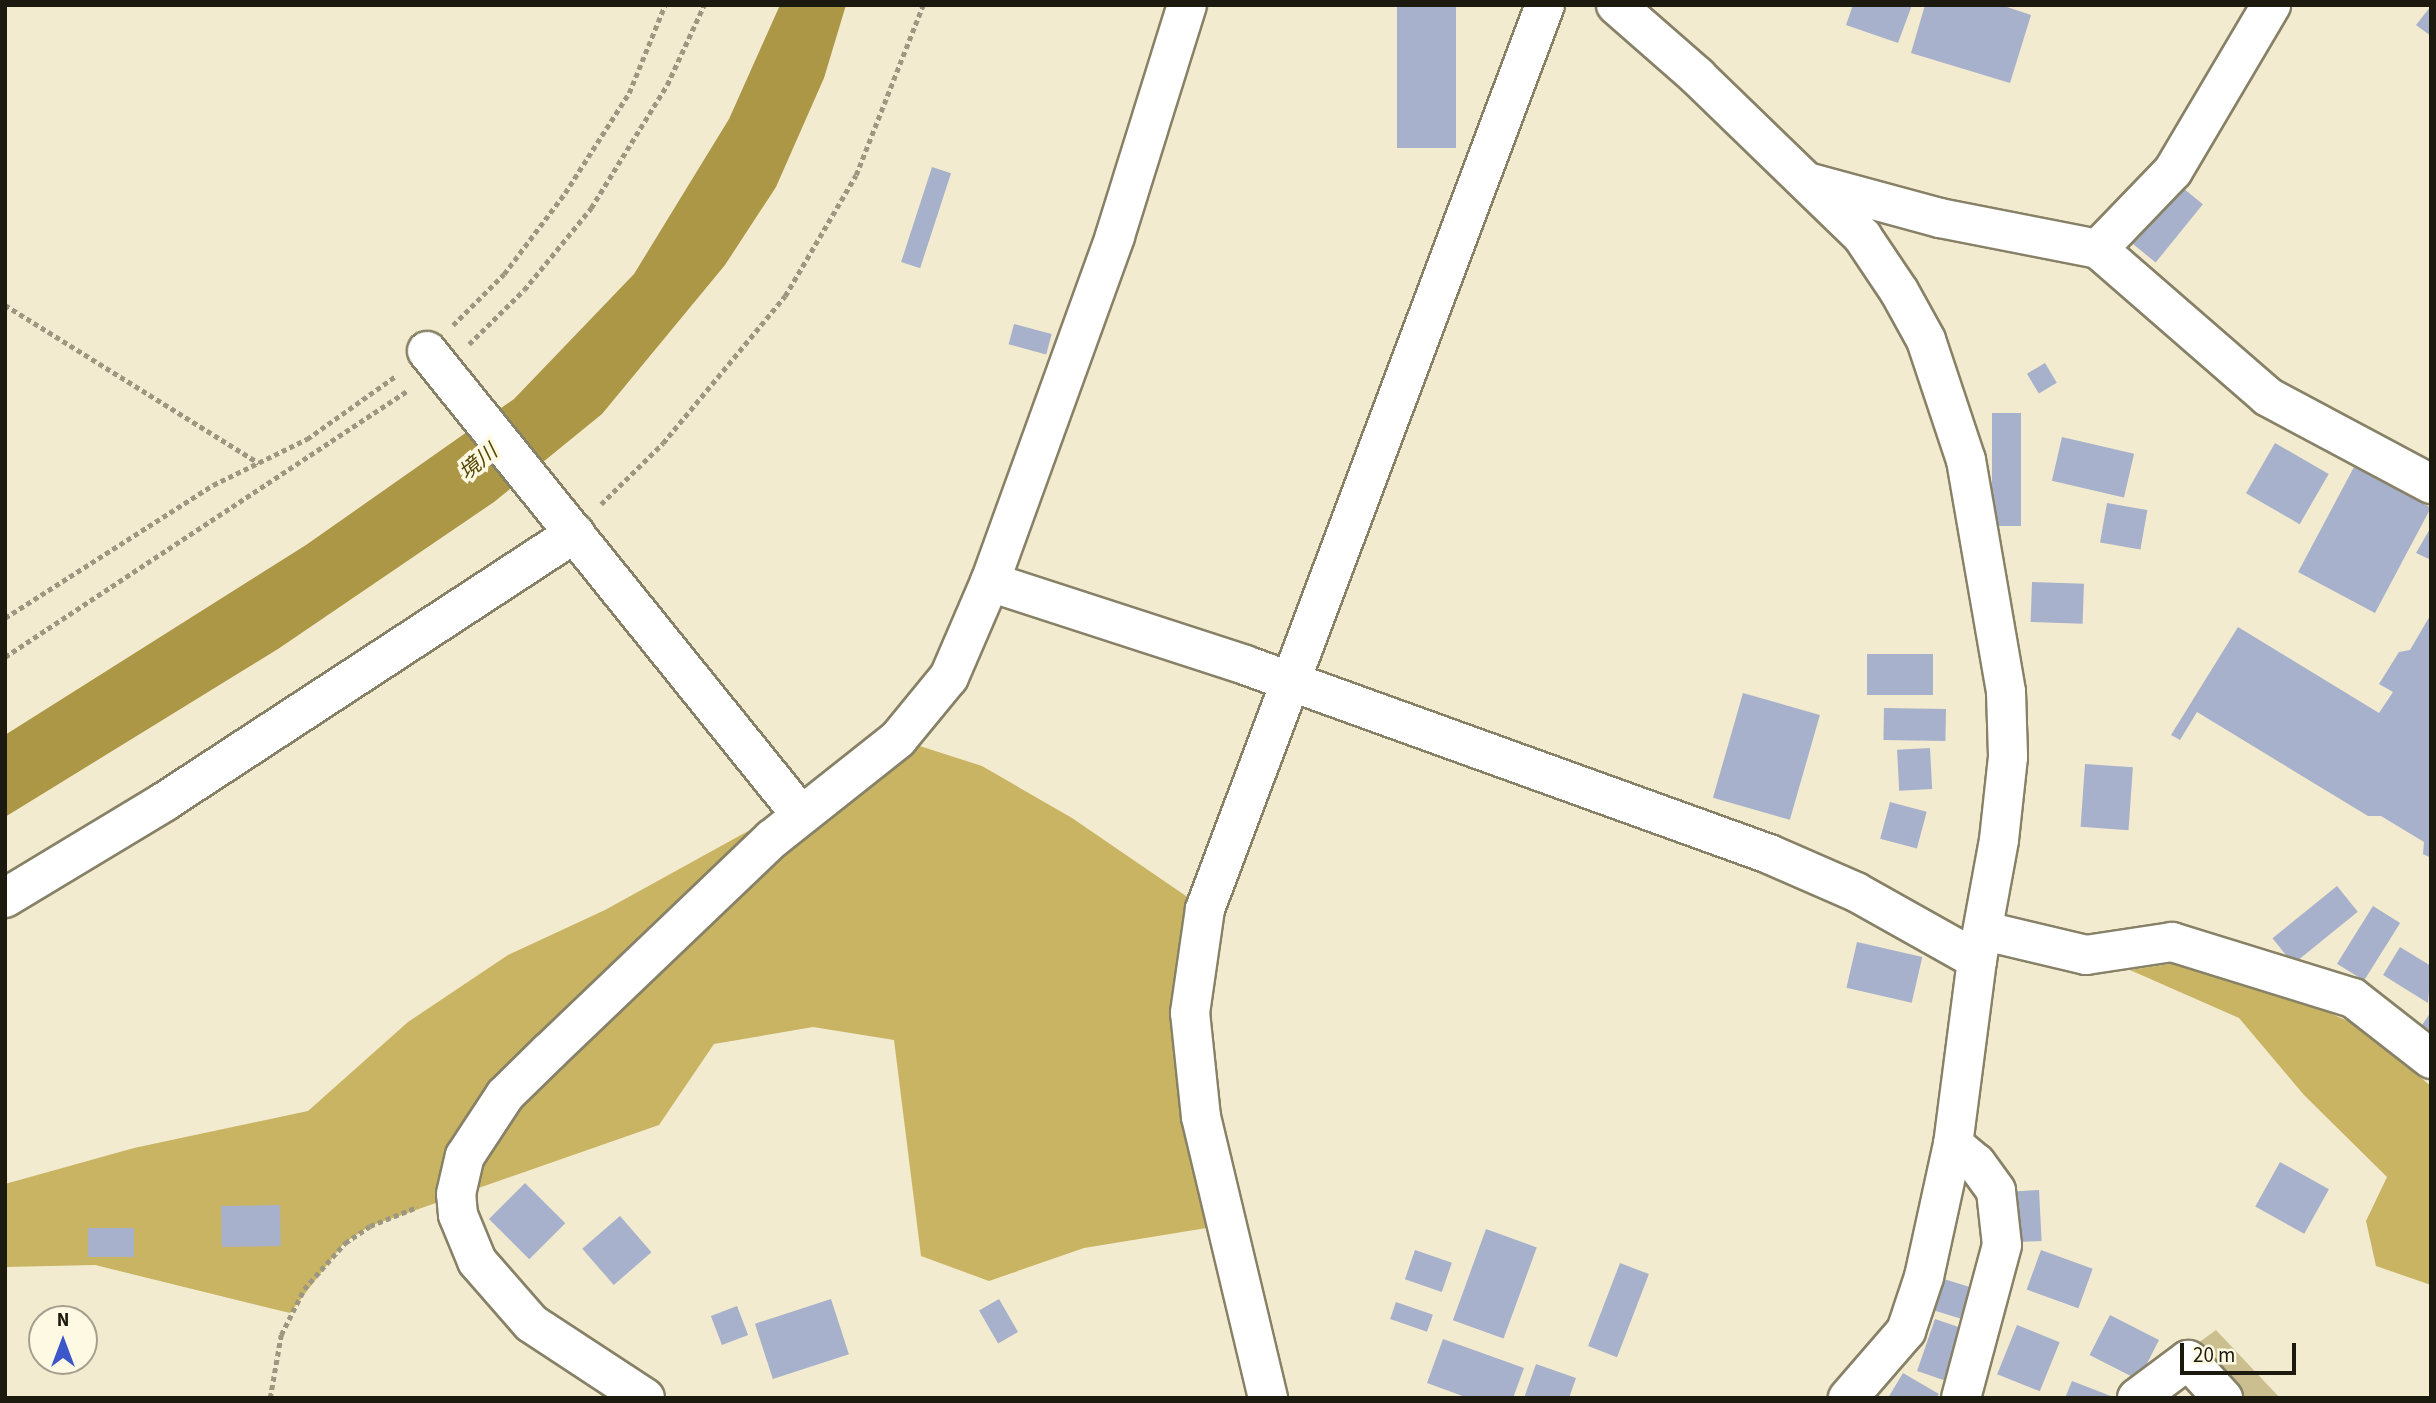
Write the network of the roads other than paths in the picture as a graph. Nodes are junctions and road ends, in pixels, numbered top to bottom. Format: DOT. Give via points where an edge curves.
graph roads {
  1 [pos="1187,5"];
  2 [pos="1545,5"];
  3 [pos="1616,5"];
  4 [pos="2271,5"];
  5 [pos="1809,182"];
  6 [pos="2098,249"];
  7 [pos="438,363"];
  8 [pos="2431,484"];
  9 [pos="572,528"];
  10 [pos="990,582"];
  11 [pos="1288,681"];
  12 [pos="801,815"];
  13 [pos="5,898"];
  14 [pos="1981,946"];
  15 [pos="2431,1059"];
  16 [pos="1953,1144"];
  17 [pos="645,1398"];
  18 [pos="1268,1398"];
  19 [pos="1848,1398"];
  20 [pos="1961,1398"];
  21 [pos="2137,1398"];
  22 [pos="2224,1398"];
  1 -- 10 [label="street" via="1115,236"];
  2 -- 11 [label="street"];
  3 -- 5 [label="street"];
  4 -- 6 [label="street" via="2172,171"];
  5 -- 6 [label="street" via="1940,218"];
  5 -- 14 [label="street" via="1862,236 1899,291 1926,340 1966,460 2006,692 2008,757"];
  6 -- 8 [label="street" via="2268,397"];
  7 -- 9 [label="street"];
  9 -- 12 [label="street"];
  9 -- 13 [label="street" via="164,802"];
  10 -- 11 [label="street"];
  10 -- 12 [label="street" via="949,677 898,739"];
  11 -- 14 [label="street" via="1769,854"];
  11 -- 18 [label="street" via="1205,909 1190,1013 1201,1117"];
  12 -- 17 [label="street" via="505,1095 465,1156 456,1194 458,1215 477,1261 515,1306 580,1358"];
  14 -- 15 [label="street" via="2086,955 2172,942 2353,998"];
  14 -- 16 [label="street"];
  16 -- 19 [label="street" via="1924,1277 1906,1331"];
  16 -- 20 [label="street" via="1976,1163 1996,1191 2002,1245"];
  21 -- 22 [label="street" via="2188,1360"];
}
